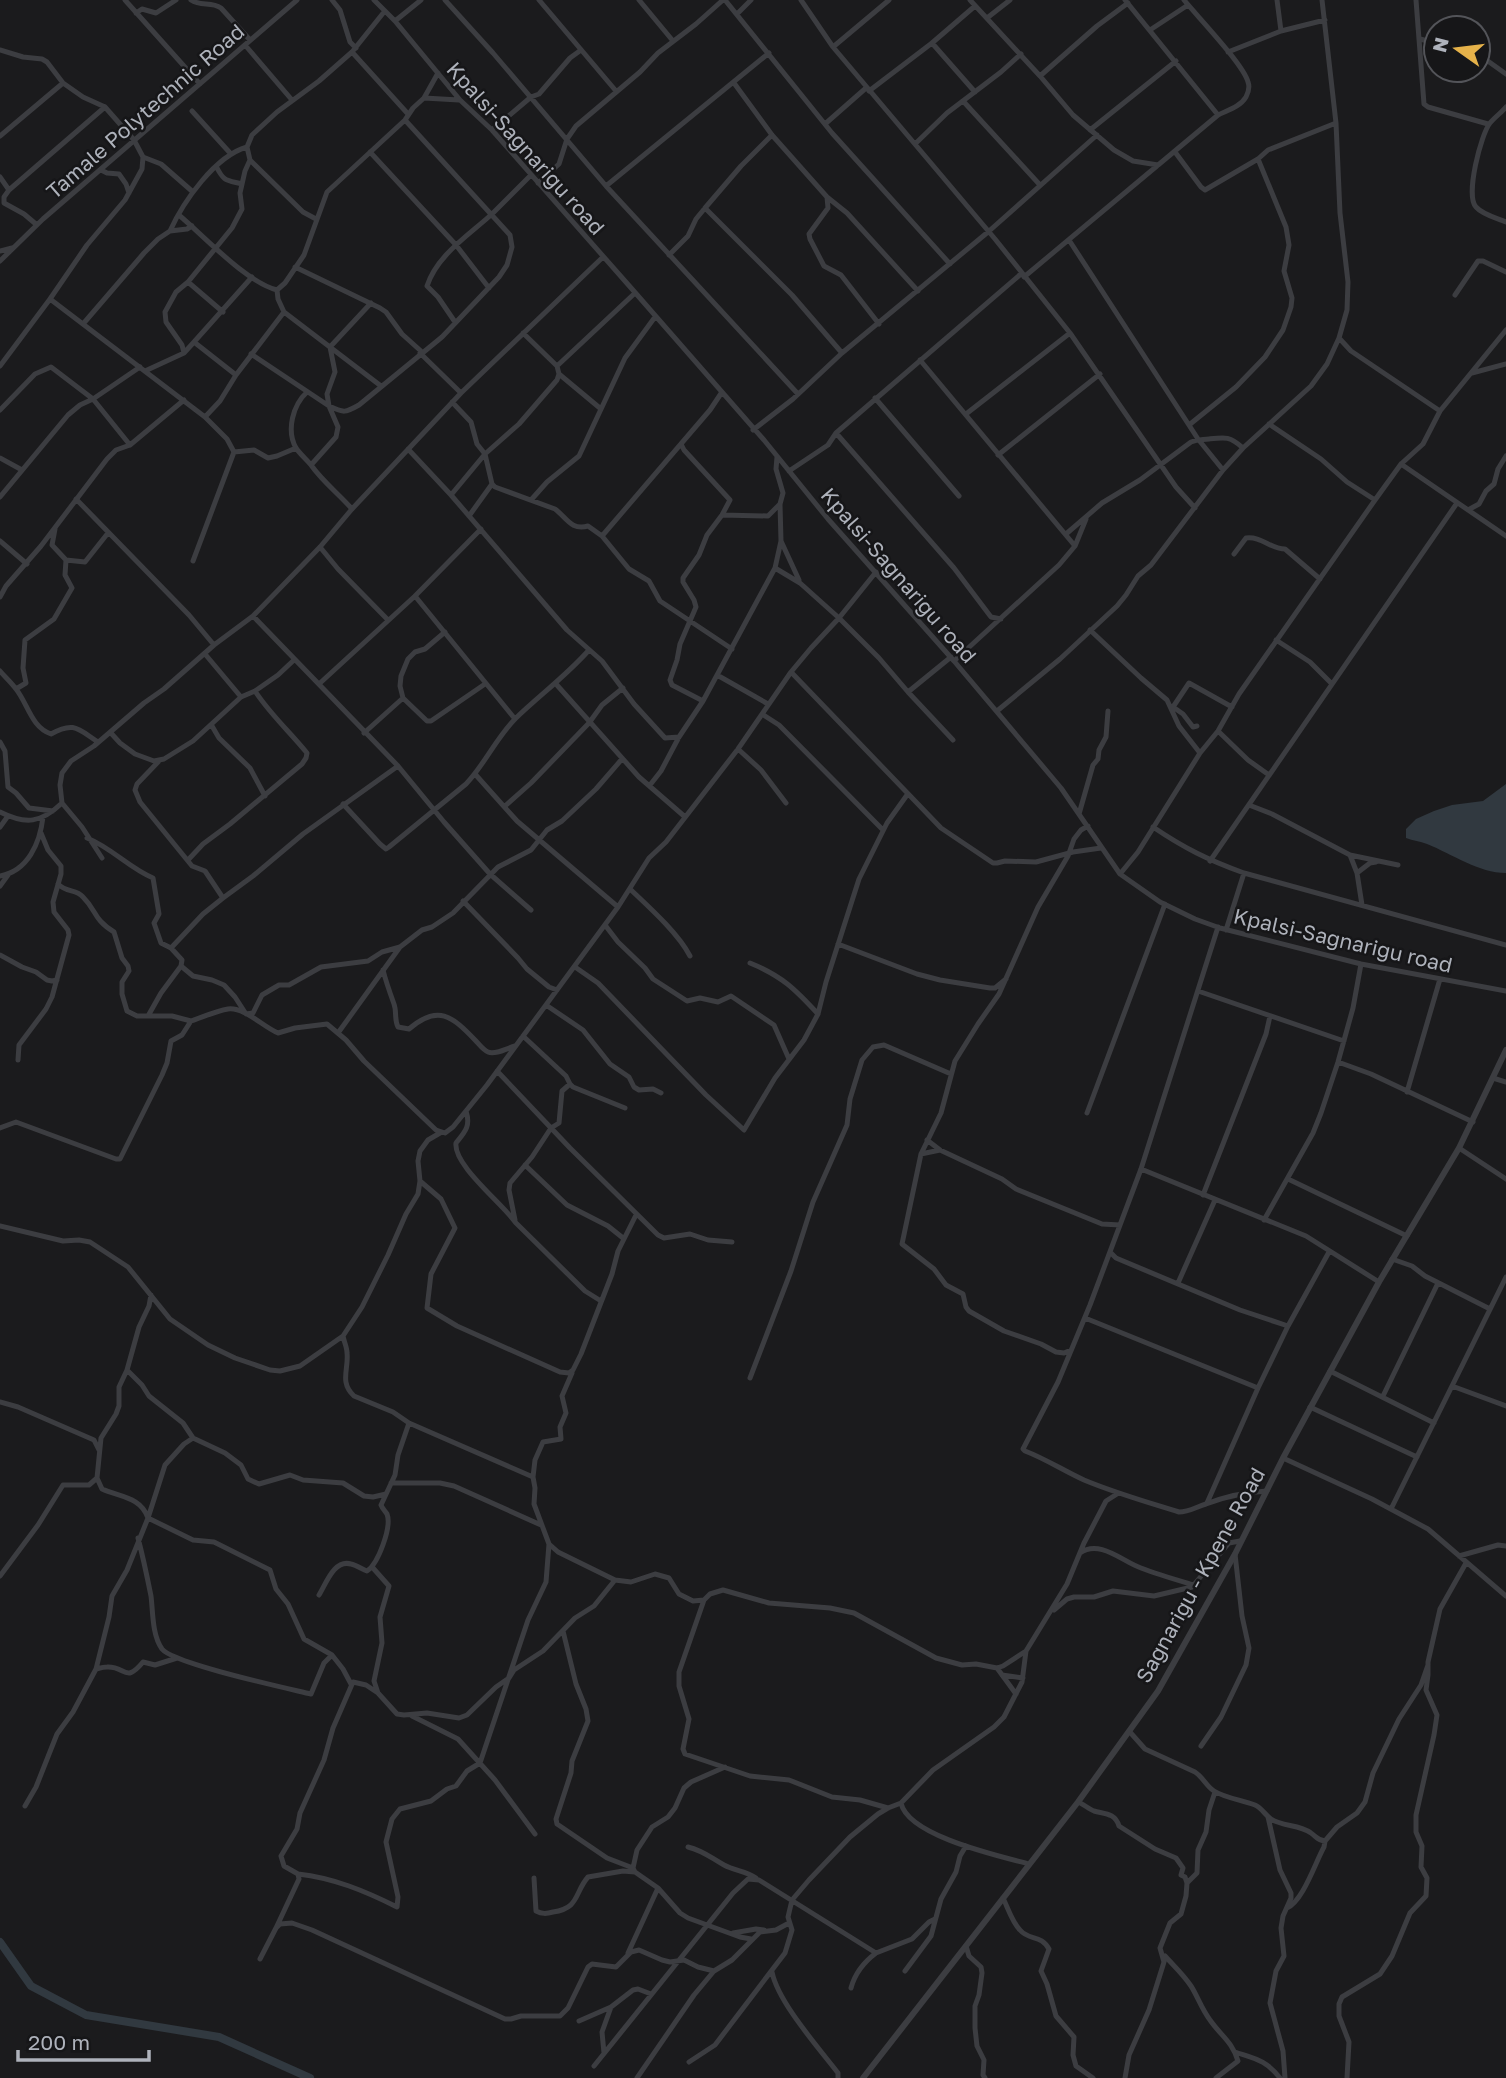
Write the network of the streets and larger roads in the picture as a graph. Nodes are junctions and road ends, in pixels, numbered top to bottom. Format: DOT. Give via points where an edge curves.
graph roads {
  1 [pos="125,0"];
  2 [pos="176,0"];
  3 [pos="191,0"];
  4 [pos="297,0"];
  5 [pos="332,0"];
  6 [pos="374,0"];
  7 [pos="421,0"];
  8 [pos="445,0"];
  9 [pos="539,0"];
  10 [pos="639,0"];
  11 [pos="724,0"];
  12 [pos="751,0"];
  13 [pos="801,0"];
  14 [pos="890,0"];
  15 [pos="970,0"];
  16 [pos="1010,0"];
  17 [pos="1277,0"];
  18 [pos="1322,0"];
  19 [pos="1416,0"];
  20 [pos="1127,1"];
  21 [pos="214,2"];
  22 [pos="1186,2"];
  23 [pos="975,6"];
  24 [pos="384,12"];
  25 [pos="136,13"];
  26 [pos="737,14"];
  27 [pos="987,18"];
  28 [pos="1325,20"];
  29 [pos="395,21"];
  30 [pos="1150,30"];
  31 [pos="1281,31"];
  32 [pos="1420,39"];
  33 [pos="673,41"];
  34 [pos="248,43"];
  35 [pos="932,43"];
  36 [pos="833,47"];
  37 [pos="0,50"];
  38 [pos="354,50"];
  39 [pos="581,50"];
  40 [pos="1228,51"];
  41 [pos="769,53"];
  42 [pos="1021,54"];
  43 [pos="1176,61"];
  44 [pos="438,73"];
  45 [pos="1040,76"];
  46 [pos="63,82"];
  47 [pos="734,83"];
  48 [pos="200,84"];
  49 [pos="868,89"];
  50 [pos="616,90"];
  51 [pos="975,92"];
  52 [pos="531,97"];
  53 [pos="424,98"];
  54 [pos="292,100"];
  55 [pos="460,100"];
  56 [pos="964,101"];
  57 [pos="105,107"];
  58 [pos="1506,107"];
  59 [pos="192,111"];
  60 [pos="1218,115"];
  61 [pos="406,117"];
  62 [pos="1336,123"];
  63 [pos="825,124"];
  64 [pos="1488,124"];
  65 [pos="492,130"];
  66 [pos="1090,130"];
  67 [pos="772,135"];
  68 [pos="1097,135"];
  69 [pos="0,136"];
  70 [pos="567,139"];
  71 [pos="134,140"];
  72 [pos="915,144"];
  73 [pos="247,147"];
  74 [pos="370,152"];
  75 [pos="1175,152"];
  76 [pos="231,154"];
  77 [pos="143,157"];
  78 [pos="1258,159"];
  79 [pos="250,160"];
  80 [pos="1158,165"];
  81 [pos="216,166"];
  82 [pos="101,170"];
  83 [pos="531,175"];
  84 [pos="0,177"];
  85 [pos="538,183"];
  86 [pos="242,184"];
  87 [pos="607,186"];
  88 [pos="1040,186"];
  89 [pos="9,190"];
  90 [pos="193,192"];
  91 [pos="129,193"];
  92 [pos="827,197"];
  93 [pos="705,208"];
  94 [pos="490,215"];
  95 [pos="180,216"];
  96 [pos="316,219"];
  97 [pos="1506,222"];
  98 [pos="37,225"];
  99 [pos="192,226"];
  100 [pos="170,231"];
  101 [pos="988,232"];
  102 [pos="1069,240"];
  103 [pos="456,245"];
  104 [pos="15,247"];
  105 [pos="216,248"];
  106 [pos="0,251"];
  107 [pos="669,255"];
  108 [pos="603,257"];
  109 [pos="0,261"];
  110 [pos="950,264"];
  111 [pos="295,267"];
  112 [pos="1506,272"];
  113 [pos="1023,275"];
  114 [pos="252,277"];
  115 [pos="188,282"];
  116 [pos="489,288"];
  117 [pos="277,290"];
  118 [pos="918,291"];
  119 [pos="635,293"];
  120 [pos="1455,295"];
  121 [pos="50,299"];
  122 [pos="371,303"];
  123 [pos="223,312"];
  124 [pos="284,312"];
  125 [pos="655,317"];
  126 [pos="455,322"];
  127 [pos="83,324"];
  128 [pos="879,324"];
  129 [pos="1506,330"];
  130 [pos="523,333"];
  131 [pos="1070,333"];
  132 [pos="1339,338"];
  133 [pos="194,342"];
  134 [pos="330,347"];
  135 [pos="184,353"];
  136 [pos="421,353"];
  137 [pos="842,353"];
  138 [pos="251,354"];
  139 [pos="920,360"];
  140 [pos="1506,364"];
  141 [pos="0,366"];
  142 [pos="557,366"];
  143 [pos="142,369"];
  144 [pos="1472,373"];
  145 [pos="559,374"];
  146 [pos="1100,374"];
  147 [pos="236,375"];
  148 [pos="382,386"];
  149 [pos="307,391"];
  150 [pos="461,393"];
  151 [pos="722,393"];
  152 [pos="798,394"];
  153 [pos="875,398"];
  154 [pos="93,399"];
  155 [pos="184,400"];
  156 [pos="452,402"];
  157 [pos="329,407"];
  158 [pos="601,409"];
  159 [pos="0,410"];
  160 [pos="1440,411"];
  161 [pos="966,414"];
  162 [pos="205,417"];
  163 [pos="1269,424"];
  164 [pos="1189,425"];
  165 [pos="753,430"];
  166 [pos="836,433"];
  167 [pos="1198,439"];
  168 [pos="130,444"];
  169 [pos="681,444"];
  170 [pos="296,448"];
  171 [pos="1243,448"];
  172 [pos="408,449"];
  173 [pos="234,452"];
  174 [pos="485,454"];
  175 [pos="998,455"];
  176 [pos="1506,456"];
  177 [pos="0,457"];
  178 [pos="777,457"];
  179 [pos="1161,464"];
  180 [pos="1401,464"];
  181 [pos="311,465"];
  182 [pos="22,470"];
  183 [pos="1223,470"];
  184 [pos="789,471"];
  185 [pos="492,484"];
  186 [pos="452,495"];
  187 [pos="959,495"];
  188 [pos="0,497"];
  189 [pos="76,499"];
  190 [pos="531,500"];
  191 [pos="1375,500"];
  192 [pos="1457,503"];
  193 [pos="780,504"];
  194 [pos="1195,508"];
  195 [pos="352,509"];
  196 [pos="1468,510"];
  197 [pos="722,515"];
  198 [pos="469,516"];
  199 [pos="1086,518"];
  200 [pos="56,527"];
  201 [pos="481,529"];
  202 [pos="108,533"];
  203 [pos="1066,534"];
  204 [pos="602,536"];
  205 [pos="1506,536"];
  206 [pos="0,541"];
  207 [pos="781,541"];
  208 [pos="1075,546"];
  209 [pos="320,547"];
  210 [pos="1234,554"];
  211 [pos="66,560"];
  212 [pos="193,561"];
  213 [pos="27,564"];
  214 [pos="775,568"];
  215 [pos="876,572"];
  216 [pos="1320,579"];
  217 [pos="800,583"];
  218 [pos="415,596"];
  219 [pos="0,597"];
  220 [pos="253,617"];
  221 [pos="991,617"];
  222 [pos="839,618"];
  223 [pos="1001,619"];
  224 [pos="388,620"];
  225 [pos="691,621"];
  226 [pos="992,626"];
  227 [pos="1090,629"];
  228 [pos="445,632"];
  229 [pos="1276,640"];
  230 [pos="214,645"];
  231 [pos="732,649"];
  232 [pos="589,650"];
  233 [pos="205,654"];
  234 [pos="953,659"];
  235 [pos="294,660"];
  236 [pos="0,671"];
  237 [pos="791,672"];
  238 [pos="717,675"];
  239 [pos="1331,683"];
  240 [pos="319,684"];
  241 [pos="485,684"];
  242 [pos="556,684"];
  243 [pos="623,688"];
  244 [pos="16,689"];
  245 [pos="255,691"];
  246 [pos="908,692"];
  247 [pos="241,697"];
  248 [pos="403,698"];
  249 [pos="702,701"];
  250 [pos="768,704"];
  251 [pos="1231,707"];
  252 [pos="997,711"];
  253 [pos="1108,711"];
  254 [pos="762,714"];
  255 [pos="515,719"];
  256 [pos="589,723"];
  257 [pos="212,726"];
  258 [pos="1197,726"];
  259 [pos="1218,731"];
  260 [pos="110,732"];
  261 [pos="365,733"];
  262 [pos="679,737"];
  263 [pos="953,740"];
  264 [pos="0,742"];
  265 [pos="98,742"];
  266 [pos="738,749"];
  267 [pos="1200,753"];
  268 [pos="622,759"];
  269 [pos="159,761"];
  270 [pos="398,766"];
  271 [pos="475,774"];
  272 [pos="1269,775"];
  273 [pos="650,785"];
  274 [pos="907,795"];
  275 [pos="265,796"];
  276 [pos="62,803"];
  277 [pos="786,803"];
  278 [pos="344,804"];
  279 [pos="1249,804"];
  280 [pos="505,806"];
  281 [pos="435,810"];
  282 [pos="53,811"];
  283 [pos="0,812"];
  284 [pos="1079,814"];
  285 [pos="8,816"];
  286 [pos="43,817"];
  287 [pos="684,817"];
  288 [pos="1088,826"];
  289 [pos="0,827"];
  290 [pos="1153,827"];
  291 [pos="883,830"];
  292 [pos="41,832"];
  293 [pos="87,838"];
  294 [pos="540,842"];
  295 [pos="1101,848"];
  296 [pos="1069,853"];
  297 [pos="1350,855"];
  298 [pos="102,858"];
  299 [pos="188,860"];
  300 [pos="1210,861"];
  301 [pos="1380,862"];
  302 [pos="1398,865"];
  303 [pos="1244,873"];
  304 [pos="1357,873"];
  305 [pos="8,874"];
  306 [pos="491,874"];
  307 [pos="1120,874"];
  308 [pos="0,876"];
  309 [pos="58,884"];
  310 [pos="0,886"];
  311 [pos="630,889"];
  312 [pos="223,898"];
  313 [pos="463,901"];
  314 [pos="1165,904"];
  315 [pos="1362,905"];
  316 [pos="618,907"];
  317 [pos="531,910"];
  318 [pos="605,925"];
  319 [pos="1218,928"];
  320 [pos="1226,930"];
  321 [pos="838,944"];
  322 [pos="1506,945"];
  323 [pos="400,947"];
  324 [pos="171,948"];
  325 [pos="0,955"];
  326 [pos="690,956"];
  327 [pos="750,963"];
  328 [pos="1361,964"];
  329 [pos="181,966"];
  330 [pos="575,967"];
  331 [pos="383,970"];
  332 [pos="1008,977"];
  333 [pos="1440,979"];
  334 [pos="57,980"];
  335 [pos="557,990"];
  336 [pos="1198,991"];
  337 [pos="1506,991"];
  338 [pos="546,1005"];
  339 [pos="246,1014"];
  340 [pos="818,1014"];
  341 [pos="148,1016"];
  342 [pos="1270,1016"];
  343 [pos="191,1021"];
  344 [pos="338,1033"];
  345 [pos="523,1036"];
  346 [pos="1344,1041"];
  347 [pos="515,1046"];
  348 [pos="1506,1051"];
  349 [pos="789,1059"];
  350 [pos="18,1060"];
  351 [pos="1338,1062"];
  352 [pos="497,1071"];
  353 [pos="950,1074"];
  354 [pos="1493,1078"];
  355 [pos="1506,1082"];
  356 [pos="570,1084"];
  357 [pos="1407,1092"];
  358 [pos="661,1093"];
  359 [pos="625,1108"];
  360 [pos="466,1111"];
  361 [pos="1087,1113"];
  362 [pos="1472,1122"];
  363 [pos="0,1128"];
  364 [pos="551,1128"];
  365 [pos="440,1133"];
  366 [pos="927,1140"];
  367 [pos="1459,1148"];
  368 [pos="940,1150"];
  369 [pos="921,1154"];
  370 [pos="525,1165"];
  371 [pos="1142,1169"];
  372 [pos="1288,1179"];
  373 [pos="1506,1179"];
  374 [pos="420,1181"];
  375 [pos="1203,1195"];
  376 [pos="1214,1200"];
  377 [pos="636,1215"];
  378 [pos="1264,1220"];
  379 [pos="516,1223"];
  380 [pos="1120,1225"];
  381 [pos="0,1226"];
  382 [pos="1406,1236"];
  383 [pos="623,1238"];
  384 [pos="732,1242"];
  385 [pos="1110,1252"];
  386 [pos="1329,1252"];
  387 [pos="1392,1259"];
  388 [pos="1506,1277"];
  389 [pos="1379,1282"];
  390 [pos="1178,1283"];
  391 [pos="1438,1283"];
  392 [pos="150,1295"];
  393 [pos="1497,1295"];
  394 [pos="1506,1299"];
  395 [pos="601,1301"];
  396 [pos="1490,1309"];
  397 [pos="1084,1318"];
  398 [pos="1288,1326"];
  399 [pos="343,1336"];
  400 [pos="1071,1350"];
  401 [pos="127,1370"];
  402 [pos="573,1370"];
  403 [pos="1330,1371"];
  404 [pos="750,1378"];
  405 [pos="1452,1386"];
  406 [pos="1258,1388"];
  407 [pos="1383,1396"];
  408 [pos="0,1402"];
  409 [pos="1506,1406"];
  410 [pos="1310,1407"];
  411 [pos="409,1423"];
  412 [pos="1434,1423"];
  413 [pos="193,1438"];
  414 [pos="100,1453"];
  415 [pos="1417,1457"];
  416 [pos="1283,1458"];
  417 [pos="533,1477"];
  418 [pos="97,1478"];
  419 [pos="391,1483"];
  420 [pos="1267,1491"];
  421 [pos="1119,1493"];
  422 [pos="386,1494"];
  423 [pos="1207,1503"];
  424 [pos="1391,1509"];
  425 [pos="148,1518"];
  426 [pos="541,1525"];
  427 [pos="138,1538"];
  428 [pos="1240,1541"];
  429 [pos="550,1544"];
  430 [pos="1506,1546"];
  431 [pos="1080,1553"];
  432 [pos="1235,1553"];
  433 [pos="1459,1556"];
  434 [pos="1466,1563"];
  435 [pos="373,1568"];
  436 [pos="0,1576"];
  437 [pos="615,1580"];
  438 [pos="1195,1585"];
  439 [pos="319,1595"];
  440 [pos="1506,1596"];
  441 [pos="704,1600"];
  442 [pos="1051,1612"];
  443 [pos="563,1631"];
  444 [pos="1026,1651"];
  445 [pos="332,1655"];
  446 [pos="177,1658"];
  447 [pos="1428,1665"];
  448 [pos="997,1668"];
  449 [pos="96,1669"];
  450 [pos="1002,1675"];
  451 [pos="509,1678"];
  452 [pos="1023,1678"];
  453 [pos="351,1684"];
  454 [pos="378,1693"];
  455 [pos="1016,1694"];
  456 [pos="410,1715"];
  457 [pos="1129,1731"];
  458 [pos="1201,1746"];
  459 [pos="480,1763"];
  460 [pos="726,1766"];
  461 [pos="1215,1792"];
  462 [pos="1078,1802"];
  463 [pos="901,1803"];
  464 [pos="25,1806"];
  465 [pos="888,1808"];
  466 [pos="1268,1817"];
  467 [pos="535,1834"];
  468 [pos="1325,1841"];
  469 [pos="965,1846"];
  470 [pos="688,1847"];
  471 [pos="1029,1864"];
  472 [pos="634,1870"];
  473 [pos="298,1874"];
  474 [pos="534,1878"];
  475 [pos="759,1880"];
  476 [pos="1187,1883"];
  477 [pos="659,1888"];
  478 [pos="1003,1898"];
  479 [pos="792,1900"];
  480 [pos="1287,1908"];
  481 [pos="935,1919"];
  482 [pos="789,1923"];
  483 [pos="708,1924"];
  484 [pos="276,1928"];
  485 [pos="764,1930"];
  486 [pos="730,1934"];
  487 [pos="751,1939"];
  488 [pos="966,1946"];
  489 [pos="876,1953"];
  490 [pos="1163,1954"];
  491 [pos="627,1955"];
  492 [pos="260,1959"];
  493 [pos="679,1959"];
  494 [pos="714,1971"];
  495 [pos="772,1971"];
  496 [pos="905,1971"];
  497 [pos="851,1988"];
  498 [pos="652,1994"];
  499 [pos="611,2007"];
  500 [pos="579,2021"];
  501 [pos="1235,2052"];
  502 [pos="604,2053"];
  503 [pos="689,2062"];
  504 [pos="594,2066"];
  505 [pos="637,2078"];
  506 [pos="838,2078"];
  507 [pos="863,2078"];
  508 [pos="985,2078"];
  509 [pos="1093,2078"];
  510 [pos="1125,2078"];
  511 [pos="1216,2078"];
  512 [pos="1282,2078"];
  513 [pos="1347,2078"];
  1 -- 25 [label="street"];
  2 -- 25 [label="street" via="156,13 142,9"];
  3 -- 21 [label="street" via="201,5"];
  4 -- 34 [label="street, Tamale Polytechnic Road"];
  5 -- 38 [label="street"];
  6 -- 24 [label="street, Kpalsi-Sagnarigu road"];
  7 -- 29 [label="street"];
  8 -- 52 [label="street"];
  9 -- 39 [label="street"];
  10 -- 33 [label="street"];
  11 -- 26 [label="street"];
  11 -- 33 [label="street"];
  12 -- 26 [label="street"];
  13 -- 36 [label="street"];
  14 -- 36 [label="street"];
  15 -- 23 [label="street"];
  16 -- 27 [label="street"];
  17 -- 31 [label="street"];
  18 -- 28 [label="street"];
  19 -- 32 [label="street"];
  20 -- 30 [label="street"];
  20 -- 45 [label="street"];
  21 -- 34 [label="street"];
  22 -- 30 [label="street"];
  22 -- 40 [label="street"];
  23 -- 27 [label="street"];
  23 -- 35 [label="street"];
  24 -- 29 [label="street, Kpalsi-Sagnarigu road"];
  24 -- 38 [label="street"];
  25 -- 48 [label="street"];
  26 -- 41 [label="street"];
  27 -- 42 [label="street"];
  28 -- 31 [label="street"];
  28 -- 62 [label="street"];
  29 -- 44 [label="street, Kpalsi-Sagnarigu road"];
  30 -- 43 [label="street"];
  31 -- 40 [label="street"];
  32 -- 64 [label="street" via="1424,104"];
  33 -- 50 [label="street"];
  34 -- 48 [label="street, Tamale Polytechnic Road"];
  34 -- 54 [label="street"];
  35 -- 49 [label="street"];
  35 -- 51 [label="street"];
  36 -- 49 [label="street"];
  37 -- 46 [label="street" via="42,59"];
  38 -- 54 [label="street"];
  38 -- 61 [label="street"];
  39 -- 50 [label="street"];
  39 -- 52 [label="street"];
  40 -- 60 [label="street" via="1248,79 1249,90 1238,105"];
  41 -- 47 [label="street"];
  41 -- 63 [label="street"];
  42 -- 45 [label="street"];
  42 -- 51 [label="street"];
  43 -- 60 [label="street"];
  43 -- 66 [label="street"];
  44 -- 53 [label="street"];
  44 -- 55 [label="street, Kpalsi-Sagnarigu road"];
  45 -- 66 [label="street"];
  46 -- 57 [label="street"];
  46 -- 69 [label="street"];
  47 -- 67 [label="street"];
  47 -- 87 [label="street"];
  48 -- 71 [label="street, Tamale Polytechnic Road"];
  49 -- 63 [label="street"];
  49 -- 72 [label="street"];
  50 -- 70 [label="street"];
  51 -- 56 [label="street"];
  52 -- 65 [label="street"];
  52 -- 70 [label="street"];
  53 -- 55 [label="street"];
  53 -- 61 [label="street"];
  54 -- 73 [label="street" via="252,135"];
  55 -- 65 [label="street, Kpalsi-Sagnarigu road"];
  56 -- 72 [label="street"];
  56 -- 88 [label="street"];
  57 -- 71 [label="street"];
  57 -- 89 [label="street"];
  58 -- 64 [label="street"];
  59 -- 76 [label="street"];
  60 -- 75 [label="street"];
  61 -- 74 [label="street"];
  61 -- 94 [label="street"];
  62 -- 78 [label="street" via="1268,150"];
  62 -- 132 [label="street" via="1349,298"];
  63 -- 110 [label="street"];
  64 -- 97 [label="street" via="1474,170 1472,201"];
  65 -- 83 [label="street, Kpalsi-Sagnarigu road"];
  66 -- 68 [label="street"];
  67 -- 92 [label="street"];
  67 -- 93 [label="street"];
  68 -- 80 [label="street" via="1128,159"];
  68 -- 88 [label="street"];
  70 -- 85 [label="street" via="559,164"];
  70 -- 87 [label="street"];
  71 -- 77 [label="street"];
  71 -- 82 [label="street, Tamale Polytechnic Road"];
  72 -- 101 [label="street"];
  73 -- 76 [label="street"];
  73 -- 79 [label="street"];
  74 -- 96 [label="street" via="327,192"];
  74 -- 103 [label="street"];
  75 -- 78 [label="street" via="1205,190"];
  75 -- 80 [label="street"];
  76 -- 81 [label="street"];
  77 -- 90 [label="street" via="161,164"];
  77 -- 91 [label="street"];
  78 -- 164 [label="street" via="1289,238 1284,271 1291,307 1283,330 1265,357"];
  79 -- 86 [label="street"];
  79 -- 96 [label="street"];
  80 -- 102 [label="street"];
  81 -- 86 [label="street" via="222,178"];
  81 -- 90 [label="street"];
  82 -- 91 [label="street" via="119,174"];
  82 -- 98 [label="street, Tamale Polytechnic Road"];
  83 -- 85 [label="street, Kpalsi-Sagnarigu road"];
  83 -- 94 [label="street"];
  84 -- 89 [label="street"];
  85 -- 108 [label="street, Kpalsi-Sagnarigu road"];
  86 -- 105 [label="street" via="242,209"];
  87 -- 107 [label="street"];
  88 -- 101 [label="street"];
  89 -- 98 [label="street" via="4,203"];
  90 -- 95 [label="street"];
  91 -- 121 [label="street"];
  92 -- 118 [label="street"];
  92 -- 128 [label="street" via="828,208 810,239 824,266 841,275"];
  93 -- 107 [label="street" via="688,236"];
  93 -- 137 [label="street"];
  94 -- 103 [label="street"];
  94 -- 116 [label="street" via="510,235 512,247 507,265"];
  95 -- 99 [label="street"];
  95 -- 100 [label="street"];
  96 -- 111 [label="street"];
  98 -- 104 [label="street, Tamale Polytechnic Road"];
  99 -- 100 [label="street"];
  99 -- 105 [label="street"];
  100 -- 127 [label="street" via="144,253"];
  101 -- 110 [label="street"];
  101 -- 113 [label="street"];
  102 -- 113 [label="street"];
  102 -- 164 [label="street"];
  103 -- 116 [label="street"];
  103 -- 126 [label="street" via="436,267 427,286"];
  104 -- 106 [label="street"];
  104 -- 109 [label="street, Tamale Polytechnic Road"];
  105 -- 114 [label="street"];
  105 -- 115 [label="street"];
  107 -- 152 [label="street"];
  108 -- 119 [label="street, Kpalsi-Sagnarigu road"];
  108 -- 130 [label="street"];
  110 -- 118 [label="street"];
  111 -- 117 [label="street"];
  111 -- 122 [label="street"];
  112 -- 120 [label="street" via="1478,261"];
  113 -- 131 [label="street"];
  113 -- 139 [label="street"];
  114 -- 117 [label="street"];
  114 -- 123 [label="street"];
  115 -- 123 [label="street"];
  115 -- 135 [label="street" via="165,312"];
  116 -- 126 [label="street"];
  117 -- 124 [label="street"];
  118 -- 128 [label="street"];
  119 -- 125 [label="street, Kpalsi-Sagnarigu road"];
  119 -- 142 [label="street"];
  121 -- 127 [label="street"];
  121 -- 141 [label="street"];
  122 -- 134 [label="street"];
  122 -- 136 [label="street" via="386,312"];
  123 -- 133 [label="street"];
  124 -- 134 [label="street"];
  124 -- 138 [label="street"];
  125 -- 151 [label="street, Kpalsi-Sagnarigu road"];
  125 -- 158 [label="street" via="625,358"];
  126 -- 136 [label="street"];
  127 -- 143 [label="street"];
  128 -- 137 [label="street"];
  129 -- 144 [label="street"];
  130 -- 142 [label="street"];
  130 -- 150 [label="street"];
  131 -- 146 [label="street"];
  131 -- 161 [label="street"];
  132 -- 160 [label="street" via="1351,351"];
  132 -- 163 [label="street" via="1317,379"];
  133 -- 135 [label="street"];
  133 -- 147 [label="street"];
  134 -- 148 [label="street"];
  134 -- 157 [label="street" via="335,372 327,390"];
  135 -- 143 [label="street"];
  136 -- 148 [label="street"];
  136 -- 150 [label="street"];
  137 -- 152 [label="street"];
  138 -- 147 [label="street"];
  138 -- 149 [label="street"];
  139 -- 153 [label="street"];
  139 -- 161 [label="street"];
  140 -- 144 [label="street"];
  142 -- 145 [label="street"];
  143 -- 154 [label="street"];
  143 -- 155 [label="street"];
  144 -- 160 [label="street"];
  145 -- 158 [label="street"];
  145 -- 174 [label="street" via="519,424"];
  146 -- 175 [label="street"];
  146 -- 179 [label="street"];
  147 -- 162 [label="street"];
  148 -- 157 [label="street" via="349,411"];
  149 -- 157 [label="street"];
  149 -- 170 [label="street" via="292,419"];
  150 -- 156 [label="street"];
  151 -- 165 [label="street, Kpalsi-Sagnarigu road"];
  151 -- 169 [label="street"];
  152 -- 165 [label="street"];
  153 -- 166 [label="street"];
  153 -- 187 [label="street"];
  154 -- 159 [label="street" via="51,367 35,374"];
  154 -- 168 [label="street"];
  154 -- 182 [label="street" via="68,415"];
  155 -- 162 [label="street"];
  155 -- 168 [label="street"];
  156 -- 172 [label="street"];
  156 -- 174 [label="street" via="471,422"];
  157 -- 181 [label="street" via="338,427 336,437"];
  158 -- 190 [label="street" via="579,456"];
  160 -- 180 [label="street" via="1423,444"];
  161 -- 175 [label="street"];
  162 -- 173 [label="street"];
  163 -- 171 [label="street"];
  163 -- 191 [label="street"];
  164 -- 167 [label="street"];
  165 -- 178 [label="street, Kpalsi-Sagnarigu road"];
  166 -- 184 [label="street" via="828,446"];
  166 -- 221 [label="street"];
  167 -- 171 [label="street" via="1233,439"];
  167 -- 179 [label="street"];
  167 -- 183 [label="street"];
  168 -- 189 [label="street" via="107,459"];
  169 -- 197 [label="street" via="730,500"];
  169 -- 204 [label="street"];
  170 -- 173 [label="street" via="268,458 254,450"];
  170 -- 181 [label="street"];
  171 -- 183 [label="street"];
  172 -- 186 [label="street"];
  172 -- 195 [label="street"];
  173 -- 212 [label="street"];
  174 -- 185 [label="street"];
  174 -- 186 [label="street"];
  175 -- 203 [label="street"];
  176 -- 196 [label="street" via="1494,484 1479,505"];
  177 -- 182 [label="street"];
  178 -- 184 [label="street, Kpalsi-Sagnarigu road"];
  178 -- 193 [label="street" via="783,494"];
  179 -- 194 [label="street"];
  179 -- 199 [label="street"];
  180 -- 191 [label="street"];
  180 -- 192 [label="street"];
  181 -- 195 [label="street"];
  182 -- 188 [label="street"];
  183 -- 194 [label="street"];
  184 -- 215 [label="street, Kpalsi-Sagnarigu road"];
  185 -- 190 [label="street"];
  185 -- 198 [label="street"];
  186 -- 198 [label="street"];
  189 -- 200 [label="street"];
  189 -- 202 [label="street"];
  190 -- 204 [label="street" via="555,509 577,528 587,526"];
  191 -- 216 [label="street"];
  192 -- 196 [label="street"];
  192 -- 239 [label="street"];
  193 -- 197 [label="street" via="768,516"];
  193 -- 207 [label="street"];
  194 -- 227 [label="street" via="1126,595"];
  195 -- 209 [label="street"];
  196 -- 205 [label="street"];
  197 -- 225 [label="street" via="683,578 696,607"];
  198 -- 201 [label="street"];
  199 -- 203 [label="street"];
  199 -- 208 [label="street"];
  200 -- 211 [label="street" via="52,545"];
  200 -- 213 [label="street"];
  201 -- 218 [label="street"];
  201 -- 232 [label="street" via="566,630"];
  202 -- 211 [label="street" via="85,562"];
  202 -- 230 [label="street"];
  203 -- 208 [label="street"];
  204 -- 225 [label="street" via="629,569 649,581 660,601"];
  206 -- 213 [label="street"];
  207 -- 214 [label="street"];
  207 -- 217 [label="street"];
  208 -- 223 [label="street"];
  209 -- 220 [label="street"];
  209 -- 224 [label="street"];
  210 -- 216 [label="street" via="1247,538 1255,537 1285,548"];
  211 -- 244 [label="street" via="65,575 72,588 54,619 25,640 26,683"];
  213 -- 219 [label="street" via="15,573"];
  214 -- 217 [label="street"];
  214 -- 231 [label="street"];
  215 -- 222 [label="street"];
  215 -- 234 [label="street, Kpalsi-Sagnarigu road"];
  216 -- 229 [label="street"];
  217 -- 222 [label="street"];
  218 -- 224 [label="street"];
  218 -- 228 [label="street"];
  220 -- 230 [label="street"];
  220 -- 235 [label="street"];
  221 -- 223 [label="street"];
  221 -- 226 [label="street"];
  222 -- 237 [label="street"];
  222 -- 246 [label="street"];
  223 -- 226 [label="street"];
  224 -- 240 [label="street"];
  225 -- 231 [label="street"];
  225 -- 249 [label="street" via="670,680"];
  226 -- 234 [label="street"];
  227 -- 252 [label="street"];
  227 -- 267 [label="street" via="1167,700 1179,726"];
  228 -- 241 [label="street"];
  228 -- 248 [label="street" via="408,659 401,676"];
  229 -- 239 [label="street" via="1310,662"];
  229 -- 251 [label="street"];
  230 -- 233 [label="street"];
  231 -- 238 [label="street"];
  232 -- 242 [label="street"];
  232 -- 243 [label="street"];
  233 -- 247 [label="street"];
  233 -- 260 [label="street"];
  234 -- 246 [label="street"];
  234 -- 252 [label="street, Kpalsi-Sagnarigu road"];
  235 -- 240 [label="street"];
  235 -- 245 [label="street"];
  236 -- 244 [label="street"];
  237 -- 250 [label="street"];
  237 -- 274 [label="street"];
  238 -- 249 [label="street"];
  238 -- 250 [label="street"];
  239 -- 272 [label="street"];
  240 -- 261 [label="street"];
  241 -- 248 [label="street" via="431,721"];
  241 -- 255 [label="street"];
  242 -- 255 [label="street"];
  242 -- 256 [label="street"];
  243 -- 256 [label="street"];
  243 -- 262 [label="street" via="665,738"];
  244 -- 265 [label="street" via="42,731 51,734 70,726"];
  245 -- 247 [label="street"];
  245 -- 275 [label="street" via="307,753 302,764"];
  246 -- 263 [label="street"];
  247 -- 257 [label="street"];
  248 -- 261 [label="street"];
  249 -- 262 [label="street"];
  250 -- 254 [label="street"];
  251 -- 258 [label="street" via="1189,683 1174,707"];
  251 -- 259 [label="street"];
  252 -- 284 [label="street, Kpalsi-Sagnarigu road"];
  253 -- 284 [label="street" via="1105,737"];
  254 -- 266 [label="street"];
  254 -- 291 [label="street" via="779,725"];
  255 -- 271 [label="street"];
  256 -- 268 [label="street"];
  256 -- 280 [label="street"];
  257 -- 269 [label="street"];
  257 -- 275 [label="street" via="250,768"];
  259 -- 267 [label="street"];
  259 -- 272 [label="street"];
  260 -- 265 [label="street"];
  260 -- 269 [label="street" via="135,754"];
  261 -- 270 [label="street"];
  262 -- 273 [label="street"];
  264 -- 282 [label="street" via="8,787 29,808"];
  265 -- 276 [label="street" via="62,773"];
  266 -- 277 [label="street" via="761,769"];
  266 -- 287 [label="street"];
  267 -- 290 [label="street"];
  268 -- 273 [label="street"];
  268 -- 294 [label="street"];
  269 -- 299 [label="street" via="135,790"];
  270 -- 278 [label="street"];
  270 -- 281 [label="street"];
  271 -- 280 [label="street"];
  271 -- 281 [label="street"];
  272 -- 279 [label="street"];
  273 -- 287 [label="street"];
  274 -- 291 [label="street"];
  274 -- 296 [label="street" via="941,828 993,863 1036,862"];
  275 -- 299 [label="street"];
  276 -- 282 [label="street"];
  276 -- 293 [label="street"];
  278 -- 281 [label="street" via="386,849"];
  278 -- 312 [label="street"];
  279 -- 297 [label="street"];
  279 -- 300 [label="street"];
  280 -- 294 [label="street"];
  281 -- 306 [label="street"];
  282 -- 286 [label="street"];
  283 -- 285 [label="street"];
  284 -- 288 [label="street, Kpalsi-Sagnarigu road"];
  285 -- 286 [label="street" via="23,821"];
  285 -- 289 [label="street"];
  286 -- 292 [label="street"];
  287 -- 311 [label="street"];
  288 -- 295 [label="street, Kpalsi-Sagnarigu road"];
  288 -- 296 [label="street" via="1076,836"];
  290 -- 300 [label="street"];
  290 -- 307 [label="street"];
  291 -- 321 [label="street" via="859,879"];
  292 -- 305 [label="street" via="29,857"];
  292 -- 309 [label="street" via="61,866"];
  293 -- 298 [label="street"];
  293 -- 324 [label="street" via="153,878 159,914 154,923 161,943"];
  294 -- 306 [label="street"];
  294 -- 316 [label="street"];
  295 -- 296 [label="street"];
  295 -- 307 [label="street, Kpalsi-Sagnarigu road"];
  296 -- 332 [label="street" via="1038,907"];
  297 -- 301 [label="street"];
  297 -- 304 [label="street"];
  299 -- 312 [label="street" via="205,872"];
  300 -- 303 [label="street"];
  301 -- 302 [label="street"];
  301 -- 304 [label="street"];
  303 -- 315 [label="street"];
  303 -- 320 [label="street"];
  304 -- 315 [label="street"];
  305 -- 308 [label="street"];
  305 -- 310 [label="street"];
  306 -- 313 [label="street"];
  306 -- 317 [label="street"];
  307 -- 314 [label="street, Kpalsi-Sagnarigu road"];
  309 -- 334 [label="street" via="54,912 69,935"];
  309 -- 341 [label="street" via="78,893 101,924 114,932 129,971 122,982 127,1010"];
  311 -- 316 [label="street"];
  311 -- 326 [label="street"];
  312 -- 324 [label="street"];
  313 -- 323 [label="street" via="453,913"];
  313 -- 335 [label="street" via="527,969"];
  314 -- 319 [label="street, Kpalsi-Sagnarigu road"];
  314 -- 361 [label="street"];
  315 -- 322 [label="street"];
  316 -- 318 [label="street"];
  318 -- 330 [label="street"];
  318 -- 349 [label="street" via="653,979 687,1002 700,998 718,1002 732,996 750,1007 774,1025"];
  319 -- 320 [label="street, Kpalsi-Sagnarigu road"];
  319 -- 336 [label="street"];
  320 -- 328 [label="street, Kpalsi-Sagnarigu road"];
  321 -- 332 [label="street" via="940,980 995,988"];
  321 -- 340 [label="street"];
  323 -- 331 [label="street"];
  323 -- 339 [label="street" via="368,961 321,967 289,985 279,985 262,995 253,1013"];
  324 -- 329 [label="street" via="182,960"];
  325 -- 334 [label="street"];
  327 -- 340 [label="street" via="794,988"];
  328 -- 333 [label="street, Kpalsi-Sagnarigu road"];
  328 -- 346 [label="street"];
  329 -- 339 [label="street" via="193,976 224,985"];
  329 -- 341 [label="street"];
  330 -- 335 [label="street"];
  330 -- 349 [label="street" via="598,983 744,1130"];
  331 -- 344 [label="street"];
  331 -- 347 [label="street" via="398,1027 409,1029 431,1014 447,1016 486,1051"];
  332 -- 353 [label="street"];
  333 -- 337 [label="street, Kpalsi-Sagnarigu road"];
  333 -- 357 [label="street"];
  334 -- 350 [label="street" via="46,1009 19,1045"];
  335 -- 338 [label="street"];
  336 -- 342 [label="street"];
  336 -- 371 [label="street"];
  338 -- 345 [label="street"];
  338 -- 358 [label="street" via="583,1030 634,1087"];
  339 -- 343 [label="street" via="231,1009"];
  339 -- 344 [label="street" via="278,1033 327,1024"];
  340 -- 349 [label="street"];
  341 -- 343 [label="street"];
  342 -- 346 [label="street"];
  342 -- 375 [label="street"];
  343 -- 363 [label="street" via="182,1035 171,1041 162,1075 120,1159 16,1122"];
  344 -- 365 [label="street"];
  345 -- 347 [label="street"];
  345 -- 356 [label="street"];
  346 -- 351 [label="street"];
  347 -- 352 [label="street"];
  348 -- 354 [label="street, Sagnarigu - Kpene Road"];
  351 -- 357 [label="street"];
  351 -- 372 [label="street" via="1313,1133"];
  352 -- 360 [label="street"];
  352 -- 364 [label="street"];
  353 -- 366 [label="street" via="941,1113"];
  353 -- 404 [label="street" via="884,1045 873,1047 862,1060 847,1125 813,1202"];
  354 -- 355 [label="street"];
  354 -- 362 [label="street, Sagnarigu - Kpene Road"];
  356 -- 359 [label="street"];
  356 -- 364 [label="street" via="562,1091 559,1123"];
  357 -- 362 [label="street"];
  360 -- 365 [label="street" via="453,1127"];
  360 -- 379 [label="street" via="468,1127 456,1143 457,1154"];
  362 -- 367 [label="street, Sagnarigu - Kpene Road"];
  364 -- 370 [label="street"];
  364 -- 377 [label="street"];
  365 -- 374 [label="street" via="420,1151"];
  366 -- 368 [label="street"];
  366 -- 369 [label="street"];
  367 -- 373 [label="street"];
  367 -- 382 [label="street, Sagnarigu - Kpene Road"];
  368 -- 369 [label="street"];
  368 -- 380 [label="street" via="1059,1207 1102,1224"];
  369 -- 400 [label="street" via="902,1244 934,1269 943,1283 963,1294 966,1307 983,1320 1056,1352"];
  370 -- 379 [label="street" via="509,1186"];
  370 -- 383 [label="street" via="567,1205"];
  371 -- 375 [label="street"];
  371 -- 380 [label="street"];
  372 -- 378 [label="street"];
  372 -- 382 [label="street"];
  374 -- 399 [label="street" via="388,1255"];
  374 -- 402 [label="street" via="441,1199 455,1228 431,1274 427,1308 560,1372"];
  375 -- 376 [label="street"];
  376 -- 378 [label="street"];
  376 -- 390 [label="street"];
  377 -- 383 [label="street"];
  377 -- 384 [label="street" via="664,1238 684,1233"];
  378 -- 386 [label="street" via="1306,1236"];
  379 -- 395 [label="street"];
  380 -- 385 [label="street"];
  381 -- 392 [label="street" via="63,1241 90,1242 128,1267"];
  382 -- 387 [label="street, Sagnarigu - Kpene Road"];
  383 -- 395 [label="street"];
  385 -- 390 [label="street"];
  385 -- 397 [label="street"];
  386 -- 389 [label="street"];
  386 -- 398 [label="street"];
  387 -- 389 [label="street, Sagnarigu - Kpene Road"];
  387 -- 391 [label="street"];
  388 -- 393 [label="street"];
  389 -- 403 [label="street, Sagnarigu - Kpene Road"];
  390 -- 398 [label="street"];
  391 -- 396 [label="street"];
  391 -- 407 [label="street"];
  392 -- 399 [label="street" via="170,1320 208,1345 270,1370 299,1366"];
  392 -- 401 [label="street"];
  393 -- 394 [label="street"];
  393 -- 396 [label="street"];
  395 -- 402 [label="street"];
  396 -- 405 [label="street"];
  397 -- 400 [label="street"];
  397 -- 406 [label="street"];
  398 -- 406 [label="street"];
  399 -- 411 [label="street" via="348,1349 344,1378 349,1391"];
  400 -- 421 [label="street" via="1023,1449"];
  401 -- 413 [label="street"];
  401 -- 414 [label="street" via="119,1387 116,1414 101,1438"];
  402 -- 417 [label="street" via="562,1396 566,1413 561,1439 543,1442"];
  403 -- 407 [label="street"];
  403 -- 410 [label="street, Sagnarigu - Kpene Road"];
  405 -- 409 [label="street"];
  405 -- 412 [label="street"];
  406 -- 423 [label="street"];
  407 -- 412 [label="street"];
  408 -- 414 [label="street" via="94,1440"];
  410 -- 415 [label="street"];
  410 -- 416 [label="street, Sagnarigu - Kpene Road"];
  411 -- 417 [label="street"];
  411 -- 419 [label="street"];
  412 -- 415 [label="street"];
  413 -- 422 [label="street" via="225,1453 241,1465 248,1479 259,1484 290,1475 343,1483 364,1496"];
  413 -- 425 [label="street" via="165,1465"];
  414 -- 418 [label="street"];
  415 -- 424 [label="street"];
  416 -- 420 [label="street, Sagnarigu - Kpene Road"];
  416 -- 424 [label="street"];
  417 -- 426 [label="street"];
  418 -- 425 [label="street" via="102,1489 139,1502"];
  418 -- 436 [label="street" via="89,1485 63,1485"];
  419 -- 422 [label="street"];
  419 -- 426 [label="street" via="454,1486"];
  420 -- 423 [label="street"];
  420 -- 428 [label="street, Sagnarigu - Kpene Road"];
  421 -- 423 [label="street" via="1179,1512"];
  421 -- 431 [label="street" via="1106,1501"];
  422 -- 435 [label="street" via="381,1505 387,1515 386,1534"];
  424 -- 433 [label="street" via="1428,1530"];
  425 -- 427 [label="street"];
  425 -- 445 [label="street" via="193,1540 214,1542 270,1570 304,1640"];
  426 -- 429 [label="street"];
  427 -- 446 [label="street" via="156,1637 163,1650"];
  427 -- 449 [label="street" via="112,1596"];
  428 -- 432 [label="street, Sagnarigu - Kpene Road"];
  428 -- 438 [label="street" via="1229,1543"];
  429 -- 437 [label="street"];
  429 -- 451 [label="street" via="546,1582"];
  430 -- 433 [label="street"];
  431 -- 438 [label="street" via="1091,1549 1109,1552 1138,1567"];
  431 -- 442 [label="street"];
  432 -- 457 [label="street, Sagnarigu - Kpene Road" via="1158,1691"];
  432 -- 458 [label="street" via="1249,1648 1221,1717"];
  433 -- 434 [label="street"];
  434 -- 440 [label="street"];
  434 -- 447 [label="street" via="1440,1609"];
  435 -- 439 [label="street" via="367,1571 350,1563 336,1566"];
  435 -- 454 [label="street" via="389,1586 380,1617 383,1643 374,1681"];
  437 -- 441 [label="street" via="631,1582 655,1574 669,1578 679,1594 692,1601"];
  437 -- 443 [label="street" via="594,1606"];
  438 -- 442 [label="street" via="1154,1596 1108,1591 1074,1597"];
  441 -- 448 [label="street" via="723,1590 769,1603 854,1613 936,1658"];
  441 -- 460 [label="street" via="679,1672 689,1719 683,1749 689,1756"];
  442 -- 444 [label="street"];
  443 -- 451 [label="street"];
  443 -- 472 [label="street" via="587,1721 557,1824 607,1858"];
  444 -- 448 [label="street"];
  444 -- 452 [label="street"];
  445 -- 446 [label="street" via="311,1694"];
  445 -- 453 [label="street"];
  446 -- 449 [label="street" via="155,1665 143,1662 128,1673 109,1666"];
  447 -- 468 [label="street" via="1373,1773 1365,1802"];
  447 -- 513 [label="street" via="1427,1694 1437,1715 1416,1815 1426,1896 1410,1913 1387,1966 1342,1997 1339,2016 1349,2042"];
  448 -- 450 [label="street"];
  449 -- 464 [label="street" via="57,1734"];
  450 -- 452 [label="street"];
  450 -- 455 [label="street"];
  451 -- 456 [label="street" via="459,1718"];
  451 -- 459 [label="street"];
  452 -- 455 [label="street"];
  453 -- 454 [label="street" via="355,1681"];
  453 -- 473 [label="street" via="296,1829 281,1856 284,1866"];
  454 -- 456 [label="street" via="397,1714"];
  455 -- 463 [label="street" via="994,1727 933,1770"];
  456 -- 459 [label="street" via="458,1739"];
  457 -- 461 [label="street" via="1145,1749 1195,1772"];
  457 -- 462 [label="street, Sagnarigu - Kpene Road"];
  459 -- 467 [label="street"];
  459 -- 473 [label="street" via="456,1786 431,1801 400,1809 392,1819 386,1842 397,1908 338,1881"];
  460 -- 465 [label="street" via="750,1776 789,1780 832,1797"];
  460 -- 472 [label="street" via="684,1788 675,1808 652,1827 637,1850"];
  461 -- 466 [label="street" via="1258,1806"];
  461 -- 476 [label="street" via="1198,1850 1197,1873"];
  462 -- 471 [label="street, Sagnarigu - Kpene Road"];
  462 -- 476 [label="street" via="1108,1814 1119,1826 1172,1855 1180,1862"];
  463 -- 465 [label="street"];
  463 -- 469 [label="street" via="922,1826"];
  465 -- 479 [label="street" via="850,1837"];
  466 -- 468 [label="street"];
  466 -- 480 [label="street" via="1280,1870 1291,1893"];
  468 -- 480 [label="street" via="1307,1881"];
  469 -- 471 [label="street"];
  469 -- 481 [label="street"];
  470 -- 475 [label="street"];
  471 -- 478 [label="street, Sagnarigu - Kpene Road"];
  472 -- 474 [label="street" via="588,1877 570,1906 541,1914 534,1905"];
  472 -- 477 [label="street"];
  473 -- 484 [label="street"];
  475 -- 479 [label="street"];
  475 -- 483 [label="street" via="744,1881"];
  476 -- 490 [label="street" via="1181,1914 1170,1923 1160,1948"];
  477 -- 483 [label="street" via="680,1913"];
  477 -- 491 [label="street"];
  478 -- 488 [label="street, Sagnarigu - Kpene Road"];
  478 -- 509 [label="street" via="1020,1931 1042,1940 1049,1949 1041,1971 1056,2016 1074,2036 1076,2066"];
  479 -- 482 [label="street"];
  479 -- 489 [label="street"];
  480 -- 512 [label="street" via="1281,1928 1284,1956 1270,2003 1283,2051"];
  481 -- 489 [label="street" via="912,1939"];
  481 -- 496 [label="street" via="931,1936"];
  482 -- 485 [label="street"];
  482 -- 495 [label="street" via="790,1940"];
  483 -- 486 [label="street"];
  483 -- 493 [label="street"];
  484 -- 491 [label="street" via="286,1923 312,1930 505,2019 559,2016 575,1996 587,1967 616,1967"];
  484 -- 492 [label="street"];
  485 -- 486 [label="street"];
  485 -- 487 [label="street"];
  486 -- 487 [label="street"];
  487 -- 494 [label="street"];
  488 -- 507 [label="street, Sagnarigu - Kpene Road"];
  488 -- 508 [label="street" via="982,1973 975,2028"];
  489 -- 497 [label="street" via="864,1963"];
  490 -- 501 [label="street" via="1183,1974 1199,2006"];
  490 -- 510 [label="street" via="1162,1971 1129,2055"];
  491 -- 493 [label="street" via="639,1950 670,1962"];
  493 -- 494 [label="street"];
  493 -- 498 [label="street"];
  494 -- 505 [label="street"];
  495 -- 503 [label="street" via="715,2045"];
  495 -- 506 [label="street" via="788,2005"];
  498 -- 499 [label="street" via="633,1990"];
  498 -- 502 [label="street"];
  499 -- 500 [label="street"];
  499 -- 502 [label="street" via="602,2032"];
  501 -- 511 [label="street" via="1238,2061"];
  501 -- 512 [label="street" via="1264,2062"];
  502 -- 504 [label="street"];
}
